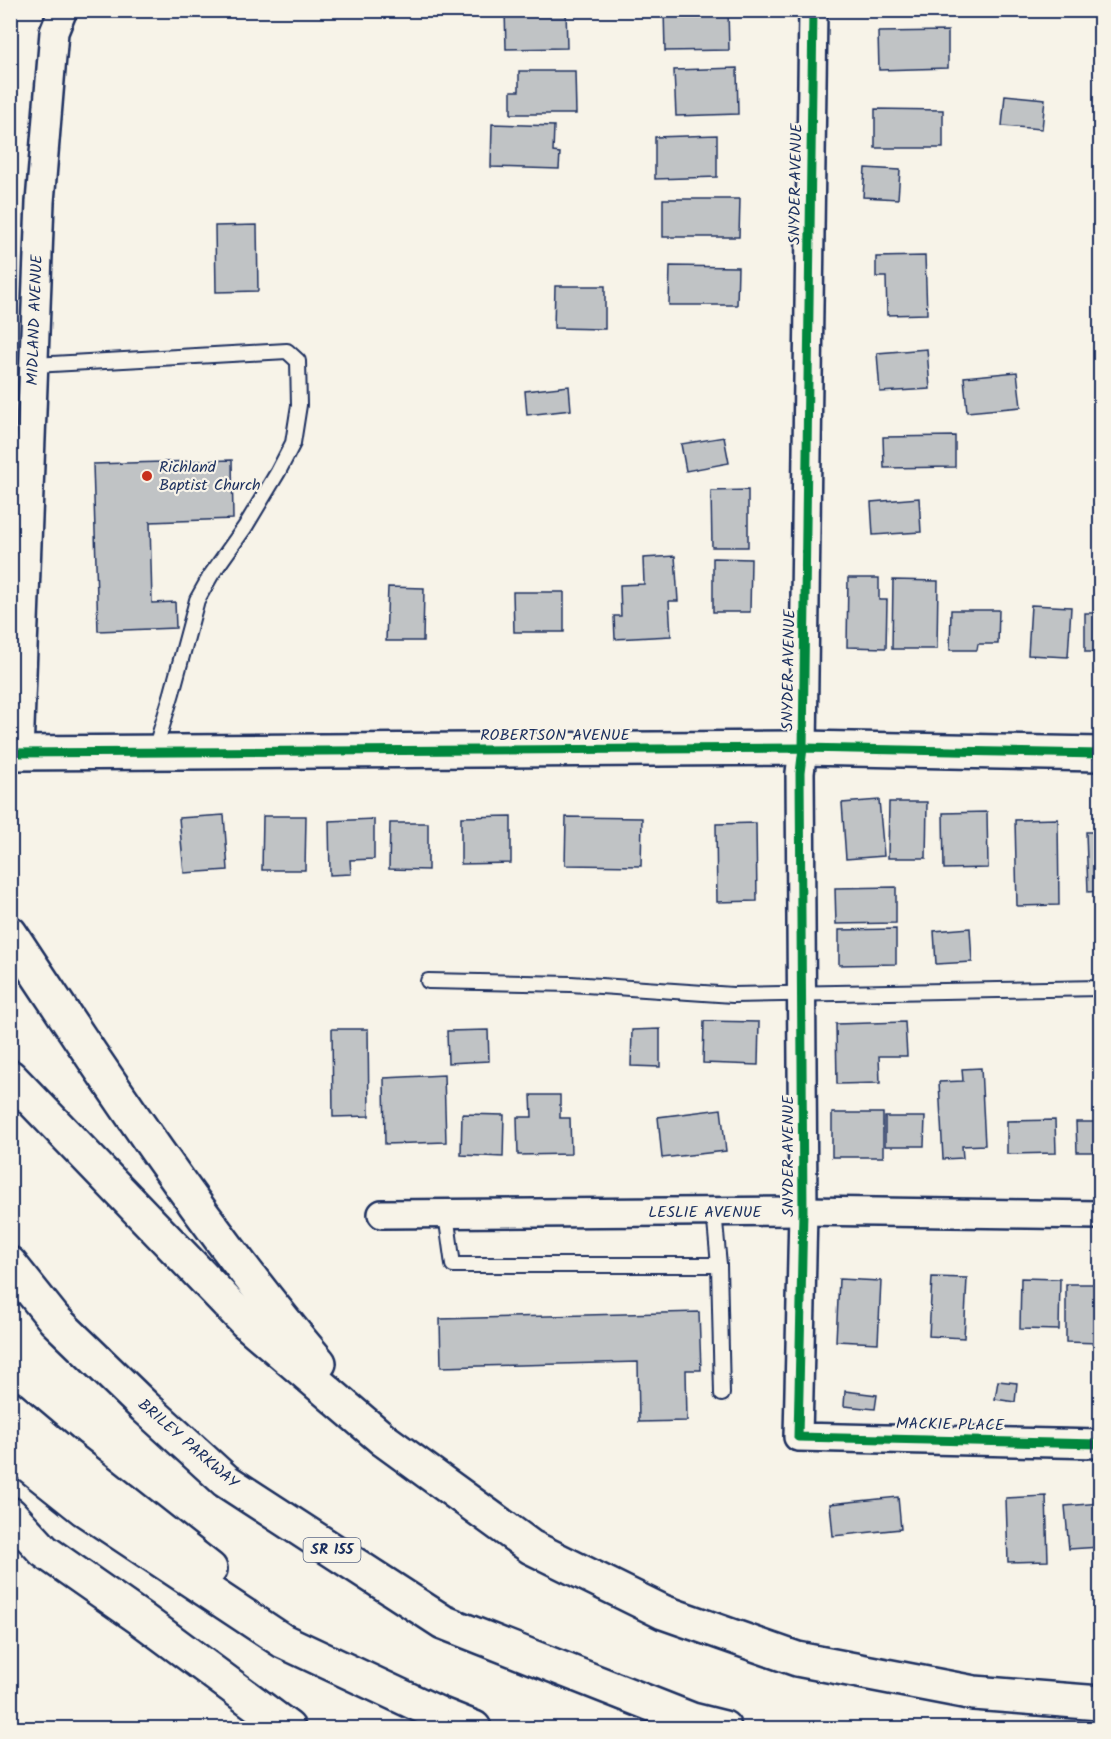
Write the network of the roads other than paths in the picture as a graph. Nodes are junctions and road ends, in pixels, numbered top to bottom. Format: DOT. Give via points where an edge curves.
graph roads {
  1 [pos="813,10"];
  2 [pos="58,21"];
  3 [pos="34,365"];
  4 [pos="803,748"];
  5 [pos="15,753"];
  6 [pos="154,753"];
  7 [pos="1101,754"];
  8 [pos="10,933"];
  9 [pos="428,981"];
  10 [pos="1101,988"];
  11 [pos="801,994"];
  12 [pos="10,1077"];
  13 [pos="714,1211"];
  14 [pos="803,1211"];
  15 [pos="446,1214"];
  16 [pos="382,1215"];
  17 [pos="1101,1215"];
  18 [pos="10,1264"];
  19 [pos="719,1266"];
  20 [pos="722,1394"];
  21 [pos="10,1408"];
  22 [pos="798,1437"];
  23 [pos="384,1440"];
  24 [pos="1101,1444"];
  25 [pos="10,1450"];
  26 [pos="10,1514"];
  27 [pos="1101,1703"];
  28 [pos="439,1714"];
  29 [pos="288,1728"];
  30 [pos="474,1728"];
  31 [pos="724,1728"];
  1 -- 4 [label="street, SNYDER AVENUE"];
  2 -- 3 [label="street, MIDLAND AVENUE" via="40,202"];
  3 -- 5 [label="street, MIDLAND AVENUE"];
  3 -- 6 [label="lane" via="287,351 298,361 299,405 293,442 245,527 197,600"];
  4 -- 6 [label="main road, ROBERTSON AVENUE"];
  4 -- 7 [label="main road, ROBERTSON AVENUE"];
  4 -- 11 [label="street, SNYDER AVENUE"];
  5 -- 6 [label="main road, ROBERTSON AVENUE"];
  8 -- 23 [label="main road" via="110,1083 265,1299"];
  9 -- 11 [label="lane" via="571,984 734,995"];
  10 -- 11 [label="lane"];
  11 -- 14 [label="street, SNYDER AVENUE"];
  12 -- 23 [label="main road" via="246,1322"];
  13 -- 14 [label="street, LESLIE AVENUE"];
  13 -- 15 [label="street, LESLIE AVENUE"];
  13 -- 19 [label="lane"];
  14 -- 17 [label="street, LESLIE AVENUE"];
  14 -- 22 [label="street, SNYDER AVENUE"];
  15 -- 16 [label="street, LESLIE AVENUE"];
  15 -- 19 [label="lane" via="453,1265"];
  18 -- 31 [label="main road, BRILEY PARKWAY / SR 155" via="54,1319 236,1488 443,1622 692,1720"];
  19 -- 20 [label="lane"];
  21 -- 28 [label="main road" via="211,1570"];
  22 -- 24 [label="street, MACKIE PLACE"];
  23 -- 27 [label="main road" via="531,1547 663,1612 797,1659 974,1693"];
  25 -- 28 [label="main road" via="84,1509 283,1641"];
  26 -- 29 [label="main road" via="44,1551"];
  28 -- 30 [label="main road"];
}
